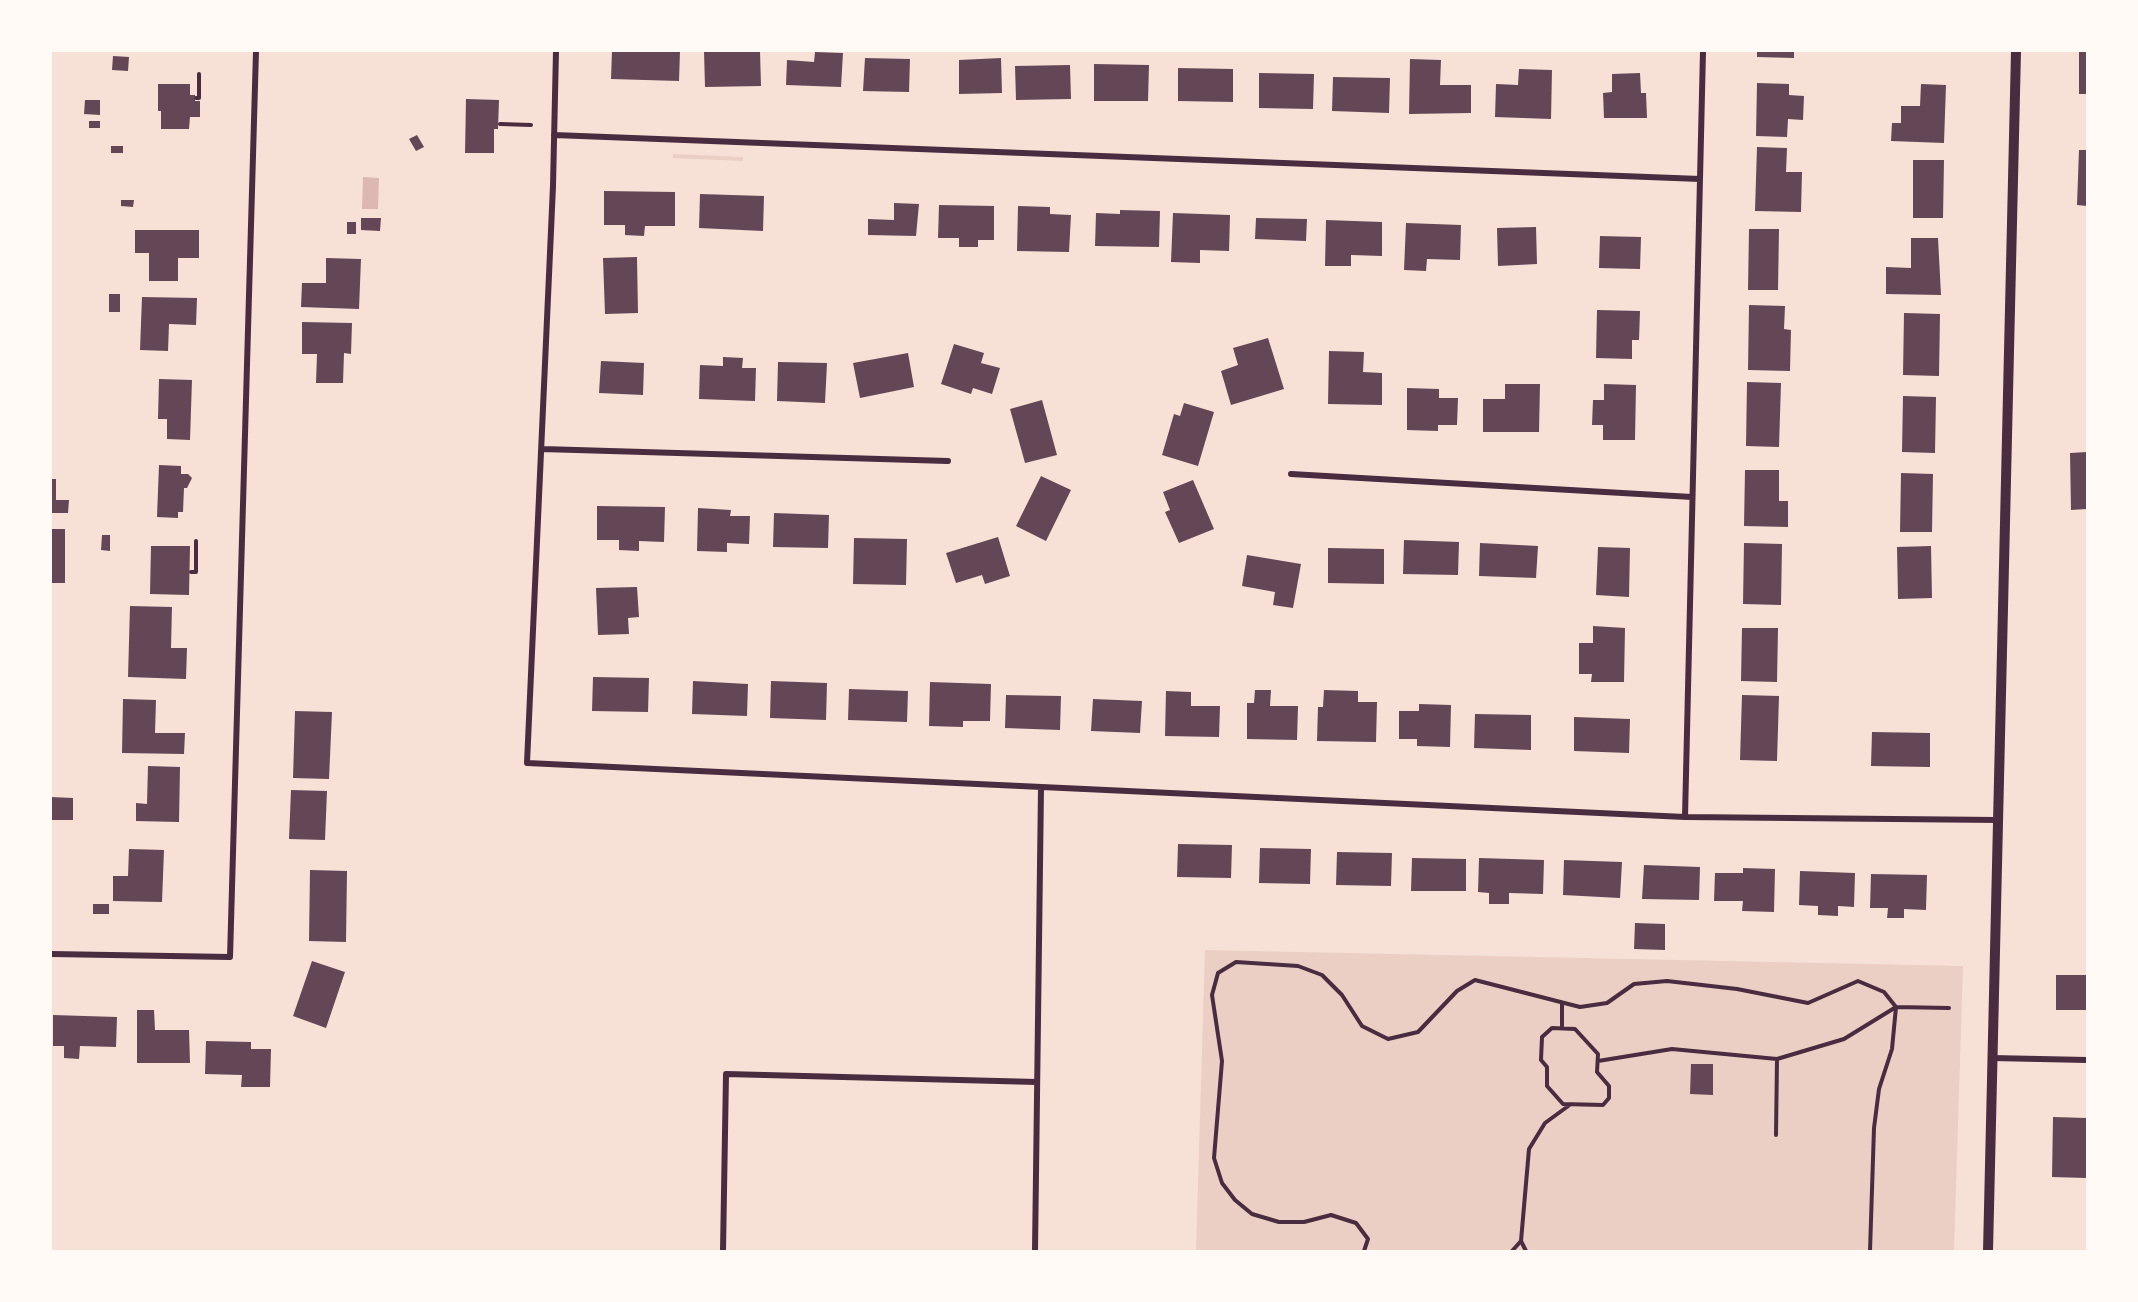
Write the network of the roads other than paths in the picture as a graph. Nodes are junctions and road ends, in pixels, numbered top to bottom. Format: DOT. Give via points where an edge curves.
graph roads {
  1 [pos="256,51"];
  2 [pos="555,51"];
  3 [pos="1703,51"];
  4 [pos="2016,51"];
  5 [pos="554,135"];
  6 [pos="1700,179"];
  7 [pos="542,449"];
  8 [pos="948,461"];
  9 [pos="1291,474"];
  10 [pos="1692,497"];
  11 [pos="1041,788"];
  12 [pos="1685,817"];
  13 [pos="1998,820"];
  14 [pos="51,954"];
  15 [pos="1992,1058"];
  16 [pos="2087,1060"];
  17 [pos="1037,1082"];
  18 [pos="723,1251"];
  19 [pos="1035,1251"];
  20 [pos="1988,1251"];
  1 -- 14 [label="street" via="230,957"];
  2 -- 5 [label="street"];
  3 -- 6 [label="street"];
  4 -- 13 [label="street"];
  5 -- 6 [label="street"];
  5 -- 7 [label="street"];
  6 -- 10 [label="street"];
  7 -- 8 [label="street"];
  7 -- 11 [label="street" via="527,763"];
  9 -- 10 [label="street"];
  10 -- 12 [label="street"];
  11 -- 12 [label="street"];
  11 -- 17 [label="street"];
  12 -- 13 [label="street"];
  13 -- 15 [label="street"];
  15 -- 16 [label="street"];
  15 -- 20 [label="street"];
  17 -- 18 [label="street" via="726,1074"];
  17 -- 19 [label="street"];
}
